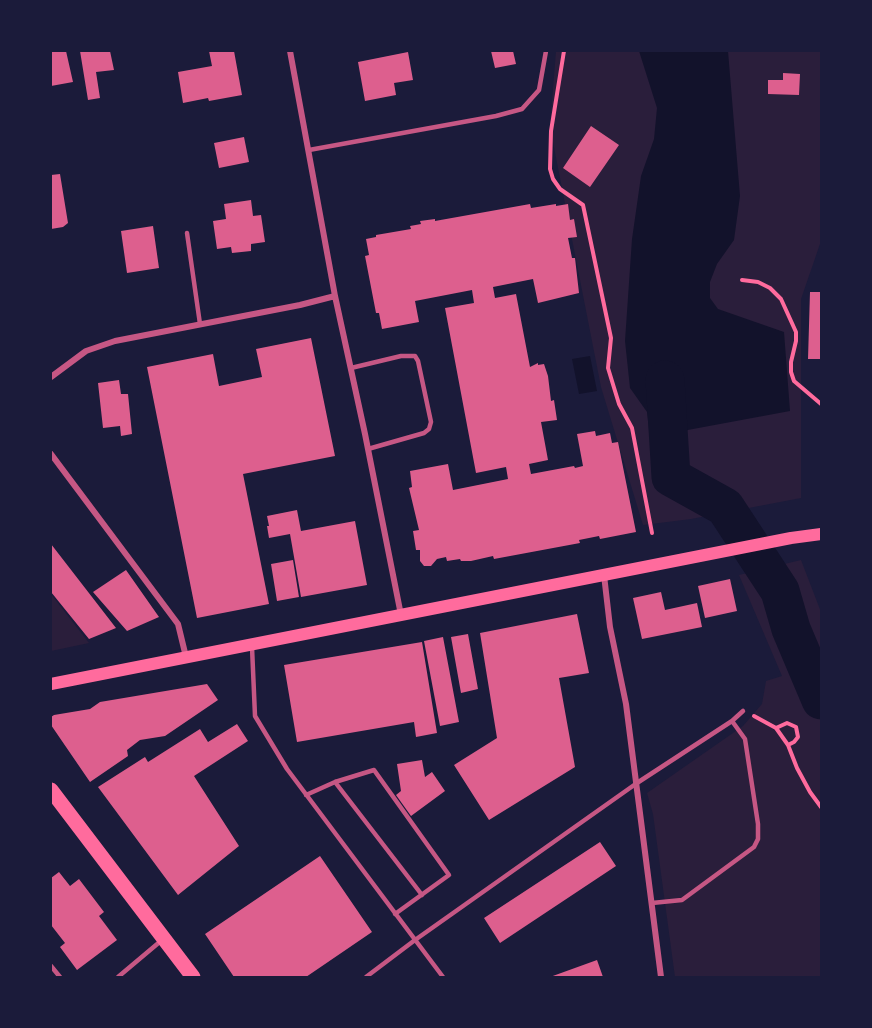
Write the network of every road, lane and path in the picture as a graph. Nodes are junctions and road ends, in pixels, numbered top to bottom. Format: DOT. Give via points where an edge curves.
graph roads {
  1 [pos="290,51"];
  2 [pos="546,51"];
  3 [pos="564,51"];
  4 [pos="309,150"];
  5 [pos="187,233"];
  6 [pos="742,280"];
  7 [pos="335,296"];
  8 [pos="200,324"];
  9 [pos="351,368"];
  10 [pos="51,376"];
  11 [pos="821,404"];
  12 [pos="368,449"];
  13 [pos="51,454"];
  14 [pos="652,532"];
  15 [pos="821,534"];
  16 [pos="604,575"];
  17 [pos="401,615"];
  18 [pos="252,644"];
  19 [pos="186,657"];
  20 [pos="51,684"];
  21 [pos="743,711"];
  22 [pos="732,721"];
  23 [pos="764,721"];
  24 [pos="757,724"];
  25 [pos="776,728"];
  26 [pos="788,745"];
  27 [pos="336,782"];
  28 [pos="637,783"];
  29 [pos="51,790"];
  30 [pos="306,795"];
  31 [pos="821,807"];
  32 [pos="422,895"];
  33 [pos="652,903"];
  34 [pos="395,914"];
  35 [pos="164,938"];
  36 [pos="415,940"];
  37 [pos="51,966"];
  38 [pos="373,971"];
  39 [pos="60,977"];
  40 [pos="118,977"];
  41 [pos="193,977"];
  42 [pos="366,977"];
  43 [pos="377,977"];
  44 [pos="443,977"];
  45 [pos="661,977"];
  1 -- 4 [label="street"];
  2 -- 4 [label="lane" via="539,90 522,109"];
  3 -- 14 [label="path" via="551,131 550,169 560,189 583,205 611,338 608,368 619,404 632,428"];
  4 -- 7 [label="street"];
  5 -- 8 [label="lane"];
  6 -- 11 [label="path" via="758,282 781,299 796,332 791,362 794,381"];
  7 -- 8 [label="street"];
  7 -- 9 [label="street"];
  8 -- 10 [label="street" via="95,346"];
  9 -- 12 [label="street"];
  9 -- 12 [label="lane" via="411,355 418,361 431,422 420,435"];
  12 -- 17 [label="street"];
  13 -- 19 [label="street" via="178,624"];
  15 -- 16 [label="main road"];
  16 -- 17 [label="main road"];
  16 -- 28 [label="street"];
  17 -- 18 [label="main road"];
  18 -- 19 [label="main road"];
  18 -- 30 [label="lane" via="255,716"];
  19 -- 20 [label="main road"];
  21 -- 22 [label="lane"];
  21 -- 23 [label="path"];
  22 -- 28 [label="lane"];
  22 -- 33 [label="lane" via="745,739 758,839 754,847 682,900"];
  23 -- 24 [label="path"];
  23 -- 25 [label="path"];
  25 -- 26 [label="path"];
  25 -- 26 [label="path" via="787,723 796,727 798,737"];
  26 -- 31 [label="path"];
  27 -- 30 [label="lane"];
  27 -- 32 [label="lane"];
  27 -- 32 [label="lane" via="374,770 449,875"];
  28 -- 33 [label="street"];
  28 -- 36 [label="lane"];
  29 -- 35 [label="main road"];
  30 -- 34 [label="lane"];
  32 -- 34 [label="lane"];
  33 -- 45 [label="street"];
  34 -- 36 [label="lane"];
  35 -- 40 [label="lane"];
  35 -- 41 [label="main road"];
  36 -- 38 [label="lane"];
  36 -- 44 [label="lane"];
  37 -- 39 [label="lane"];
  38 -- 42 [label="lane"];
  38 -- 43 [label="lane"];
}
